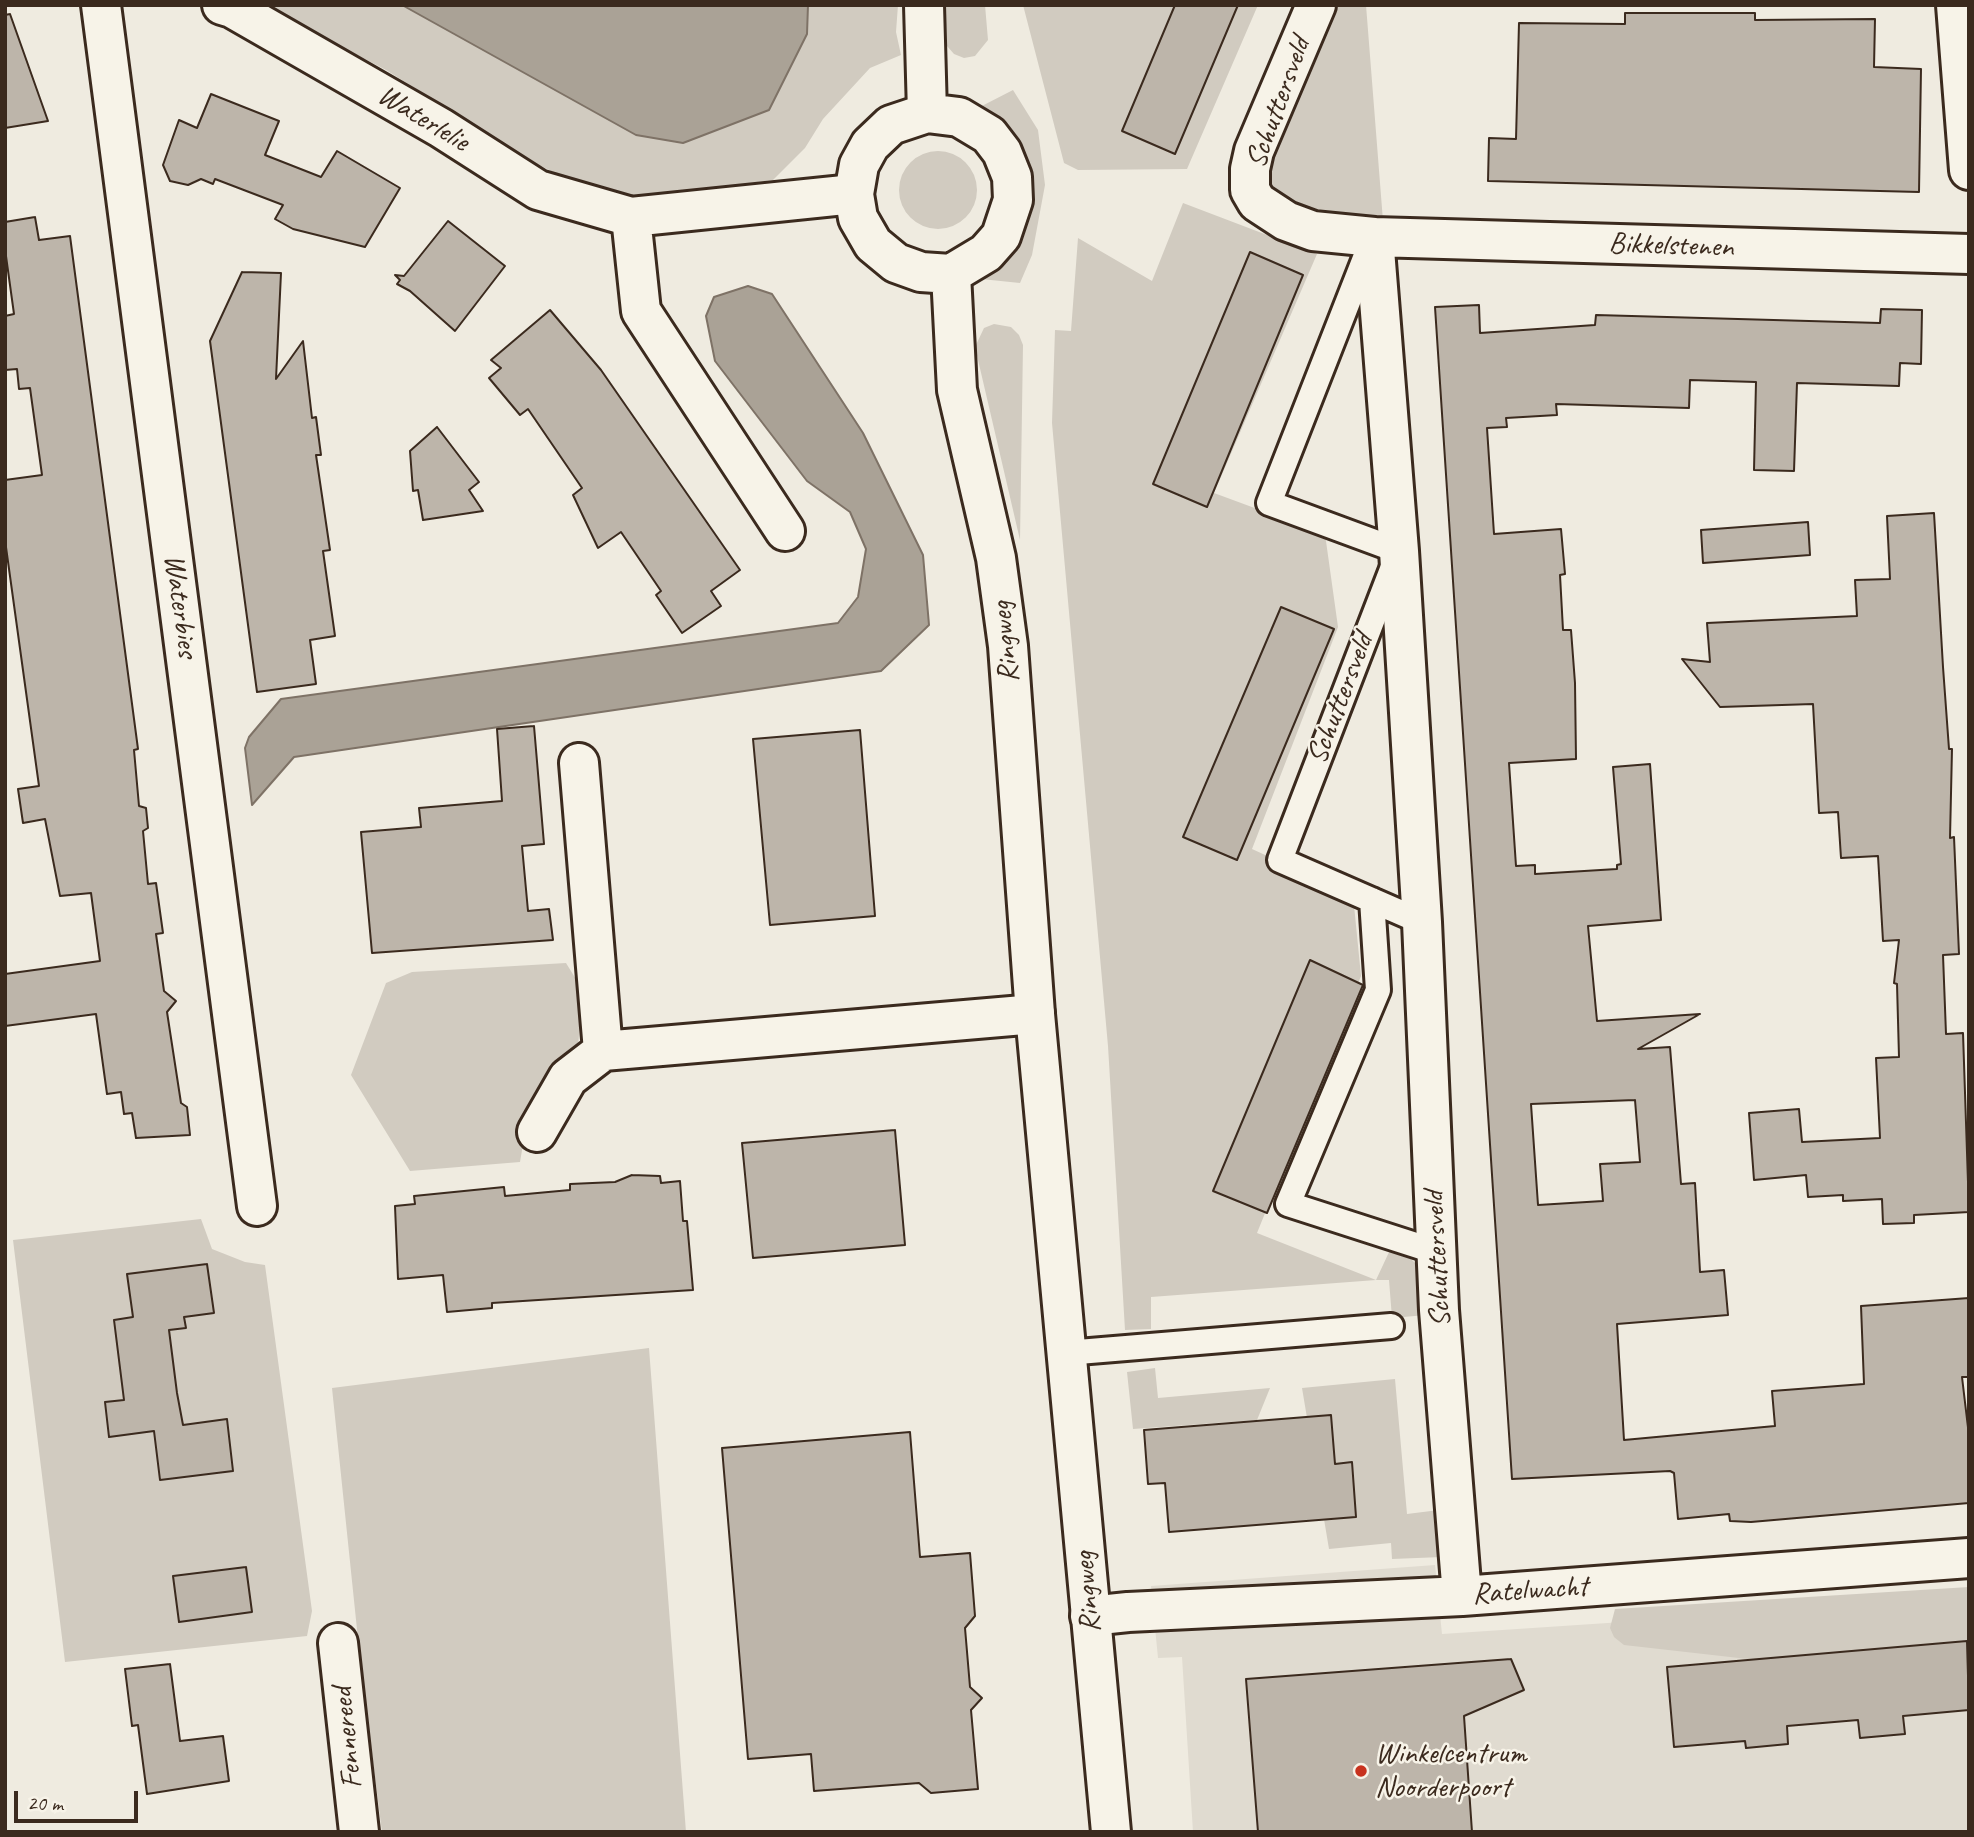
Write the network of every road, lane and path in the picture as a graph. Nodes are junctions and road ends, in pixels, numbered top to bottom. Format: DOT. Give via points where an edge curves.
graph roads {
  1 [pos="101,5"];
  2 [pos="222,5"];
  3 [pos="923,5"];
  4 [pos="1316,5"];
  5 [pos="1956,5"];
  6 [pos="927,113"];
  7 [pos="1969,170"];
  8 [pos="854,194"];
  9 [pos="631,217"];
  10 [pos="1374,237"];
  11 [pos="1969,254"];
  12 [pos="951,274"];
  13 [pos="785,531"];
  14 [pos="1399,551"];
  15 [pos="579,762"];
  16 [pos="1372,900"];
  17 [pos="1422,922"];
  18 [pos="1035,1014"];
  19 [pos="603,1051"];
  20 [pos="537,1132"];
  21 [pos="257,1206"];
  22 [pos="1437,1252"];
  23 [pos="1391,1326"];
  24 [pos="1066,1353"];
  25 [pos="1969,1558"];
  26 [pos="1462,1596"];
  27 [pos="1090,1616"];
  28 [pos="338,1643"];
  29 [pos="359,1832"];
  30 [pos="1111,1832"];
  1 -- 21 [label="street, Waterbies"];
  2 -- 9 [label="street, Waterlelie" via="429,121 538,190"];
  3 -- 6 [label="street"];
  4 -- 10 [label="street, Schuttersveld" via="1254,151 1250,190 1257,202 1286,221 1313,231"];
  5 -- 7 [label="street"];
  6 -- 8 [label="street" via="891,125 870,145 859,165"];
  6 -- 12 [label="street" via="959,117 989,135 1012,177 1013,200 1001,236 986,253"];
  8 -- 9 [label="street, Waterlelie"];
  8 -- 12 [label="street" via="858,218 873,244 896,263 921,272"];
  9 -- 13 [label="street" via="641,311"];
  10 -- 11 [label="street, Bikkelstenen"];
  10 -- 14 [label="street, Schuttersveld"];
  10 -- 14 [label="lane" via="1269,503"];
  12 -- 18 [label="street, Ringweg" via="957,390 996,558 1007,646"];
  14 -- 16 [label="lane, Schuttersveld" via="1280,860"];
  14 -- 17 [label="street, Schuttersveld"];
  15 -- 19 [label="street"];
  16 -- 17 [label="lane, Schuttersveld"];
  16 -- 22 [label="lane" via="1378,990 1288,1204"];
  17 -- 22 [label="street, Schuttersveld"];
  18 -- 19 [label="street"];
  18 -- 24 [label="street, Ringweg"];
  19 -- 20 [label="street" via="568,1078"];
  22 -- 26 [label="street, Schuttersveld"];
  23 -- 24 [label="lane"];
  24 -- 27 [label="street, Ringweg"];
  25 -- 26 [label="street, Ratelwacht"];
  26 -- 27 [label="street, Ratelwacht"];
  27 -- 30 [label="street, Ringweg"];
  28 -- 29 [label="street, Fennereed"];
}
